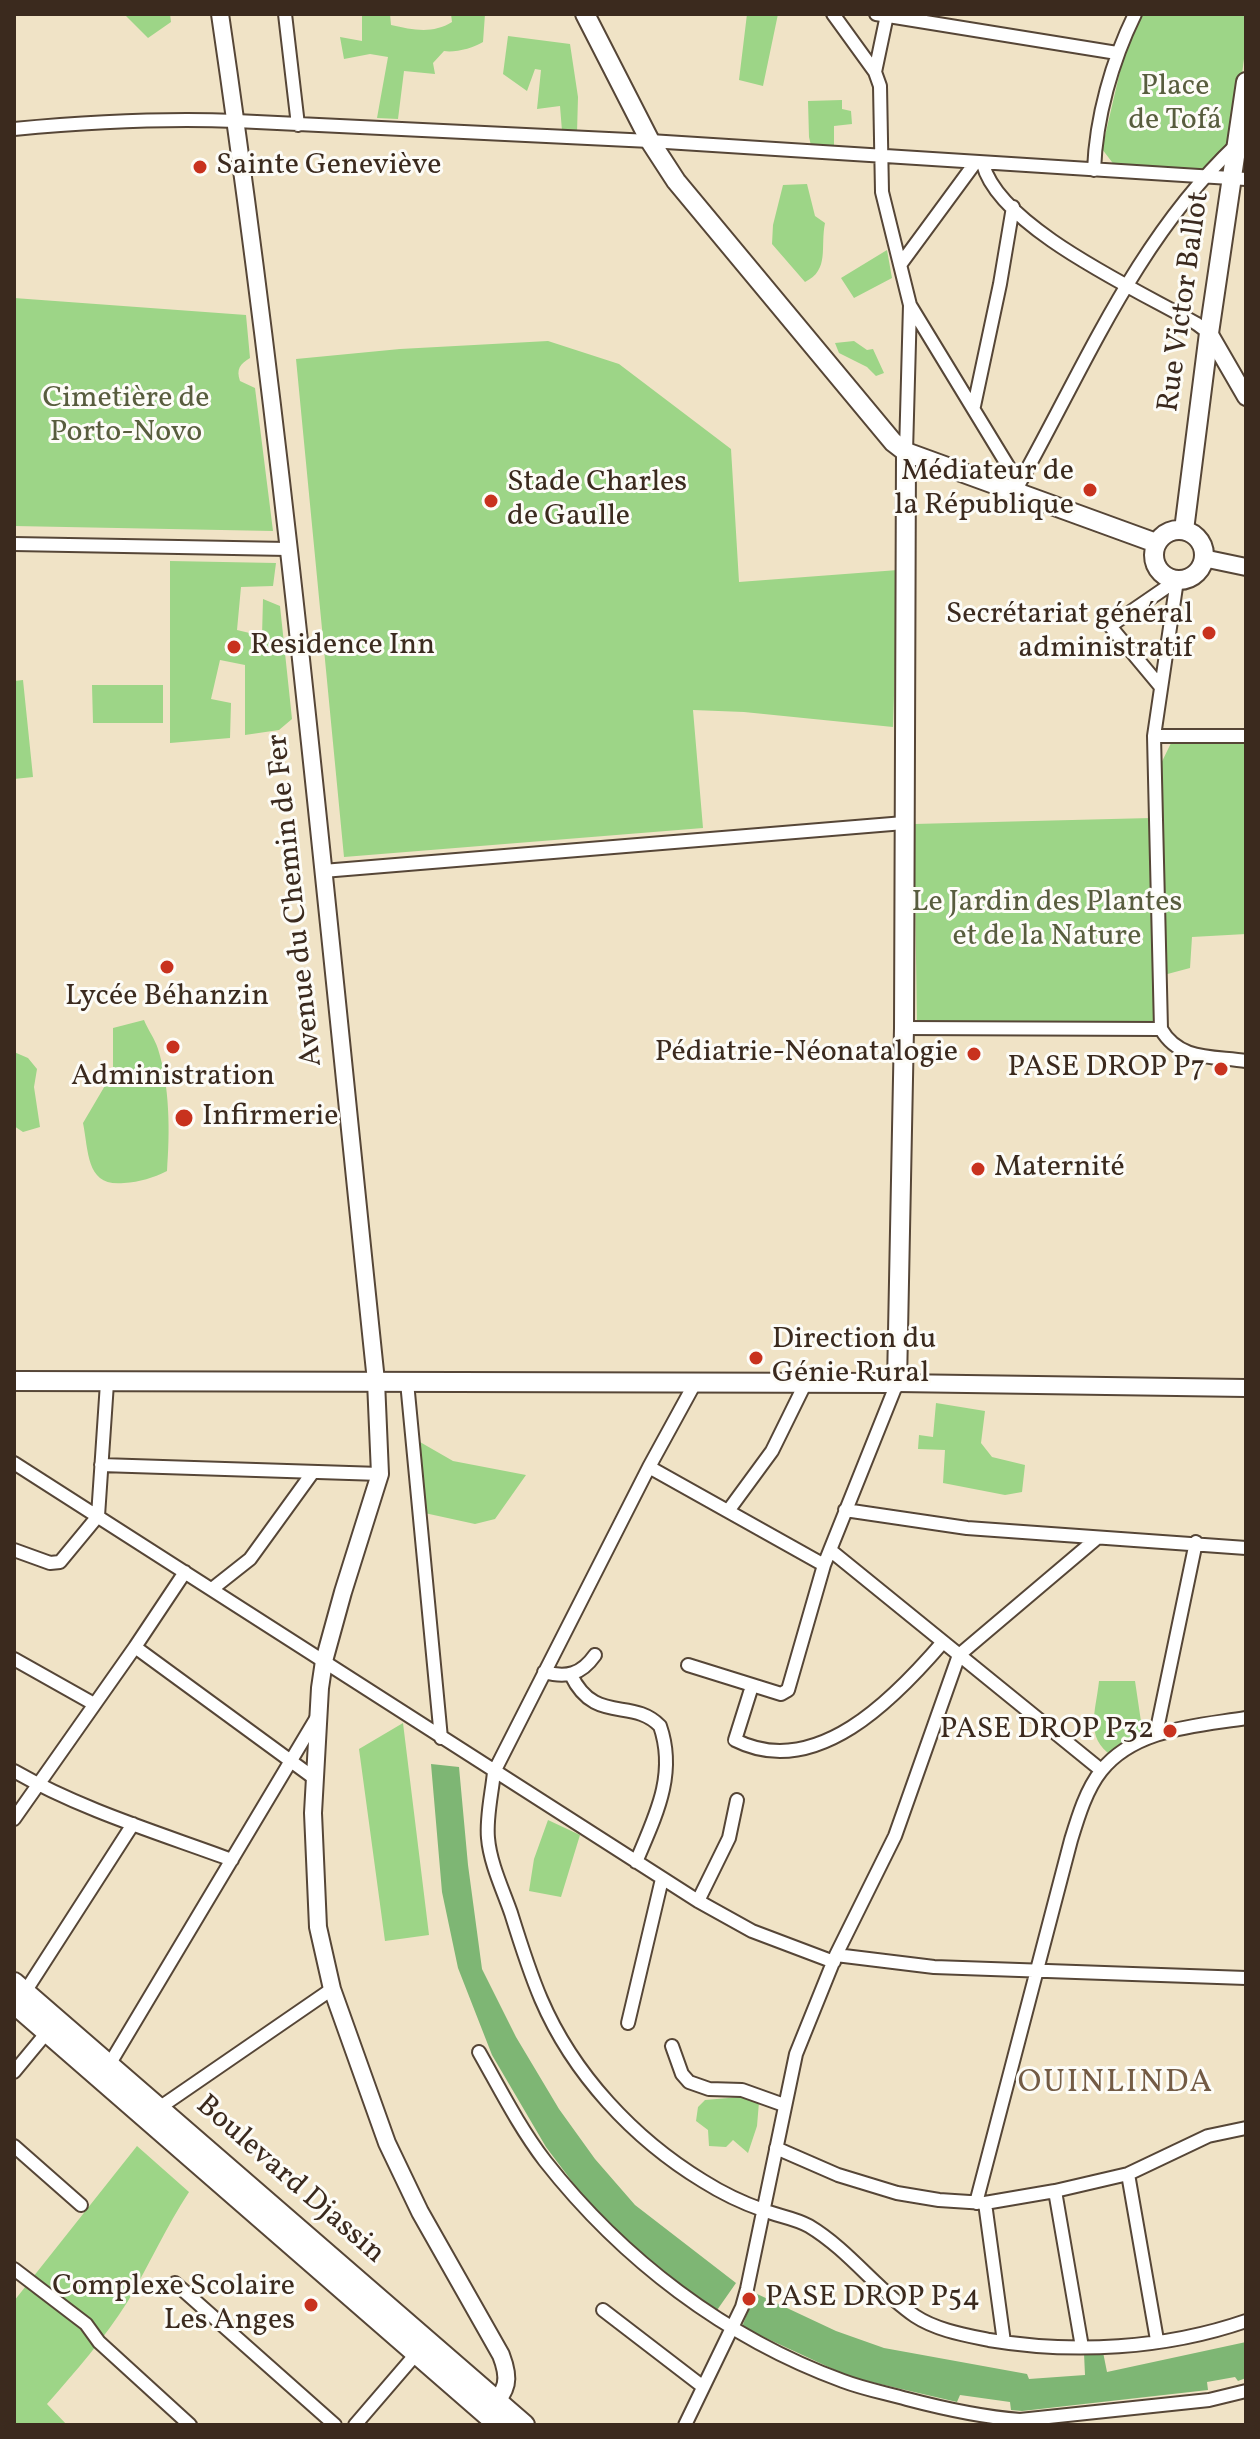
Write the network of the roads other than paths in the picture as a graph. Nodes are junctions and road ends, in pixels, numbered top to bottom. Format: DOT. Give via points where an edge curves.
graph roads {
  1 [pos="220,14"];
  2 [pos="285,14"];
  3 [pos="585,14"];
  4 [pos="833,14"];
  5 [pos="1135,14"];
  6 [pos="882,15"];
  7 [pos="1117,53"];
  8 [pos="875,72"];
  9 [pos="1246,82"];
  10 [pos="236,121"];
  11 [pos="298,125"];
  12 [pos="14,129"];
  13 [pos="650,141"];
  14 [pos="1236,144"];
  15 [pos="880,157"];
  16 [pos="979,164"];
  17 [pos="1094,170"];
  18 [pos="1203,177"];
  19 [pos="1239,179"];
  20 [pos="1013,207"];
  21 [pos="900,265"];
  22 [pos="1126,283"];
  23 [pos="910,305"];
  24 [pos="1209,333"];
  25 [pos="1246,397"];
  26 [pos="974,406"];
  27 [pos="906,452"];
  28 [pos="1020,490"];
  29 [pos="1184,530"];
  30 [pos="1156,543"];
  31 [pos="14,544"];
  32 [pos="288,549"];
  33 [pos="1203,558"];
  34 [pos="1246,567"];
  35 [pos="1177,580"];
  36 [pos="1160,686"];
  37 [pos="1154,736"];
  38 [pos="1246,736"];
  39 [pos="904,823"];
  40 [pos="323,871"];
  41 [pos="904,1028"];
  42 [pos="1161,1029"];
  43 [pos="1246,1061"];
  44 [pos="14,1381"];
  45 [pos="376,1381"];
  46 [pos="407,1382"];
  47 [pos="806,1382"];
  48 [pos="107,1383"];
  49 [pos="695,1383"];
  50 [pos="897,1383"];
  51 [pos="1246,1388"];
  52 [pos="14,1463"];
  53 [pos="101,1465"];
  54 [pos="649,1467"];
  55 [pos="313,1472"];
  56 [pos="380,1474"];
  57 [pos="845,1510"];
  58 [pos="728,1511"];
  59 [pos="98,1516"];
  60 [pos="1096,1539"];
  61 [pos="1196,1542"];
  62 [pos="1246,1548"];
  63 [pos="14,1550"];
  64 [pos="830,1550"];
  65 [pos="824,1565"];
  66 [pos="185,1572"];
  67 [pos="212,1589"];
  68 [pos="943,1642"];
  69 [pos="135,1647"];
  70 [pos="595,1655"];
  71 [pos="959,1655"];
  72 [pos="14,1659"];
  73 [pos="324,1661"];
  74 [pos="688,1665"];
  75 [pos="544,1672"];
  76 [pos="571,1675"];
  77 [pos="752,1686"];
  78 [pos="94,1704"];
  79 [pos="317,1717"];
  80 [pos="1246,1718"];
  81 [pos="1156,1734"];
  82 [pos="441,1738"];
  83 [pos="292,1761"];
  84 [pos="1101,1770"];
  85 [pos="14,1771"];
  86 [pos="494,1772"];
  87 [pos="314,1778"];
  88 [pos="39,1785"];
  89 [pos="737,1800"];
  90 [pos="14,1819"];
  91 [pos="133,1824"];
  92 [pos="232,1860"];
  93 [pos="636,1862"];
  94 [pos="662,1879"];
  95 [pos="698,1901"];
  96 [pos="835,1958"];
  97 [pos="1036,1969"];
  98 [pos="1246,1978"];
  99 [pos="332,1989"];
  100 [pos="18,1992"];
  101 [pos="628,2023"];
  102 [pos="48,2031"];
  103 [pos="672,2046"];
  104 [pos="479,2052"];
  105 [pos="109,2065"];
  106 [pos="14,2072"];
  107 [pos="784,2105"];
  108 [pos="159,2108"];
  109 [pos="1246,2128"];
  110 [pos="14,2146"];
  111 [pos="776,2148"];
  112 [pos="1128,2174"];
  113 [pos="1055,2191"];
  114 [pos="981,2203"];
  115 [pos="81,2205"];
  116 [pos="762,2210"];
  117 [pos="14,2269"];
  118 [pos="175,2283"];
  119 [pos="603,2310"];
  120 [pos="1246,2321"];
  121 [pos="732,2328"];
  122 [pos="1157,2340"];
  123 [pos="1004,2342"];
  124 [pos="1082,2347"];
  125 [pos="416,2354"];
  126 [pos="702,2386"];
  127 [pos="1246,2391"];
  128 [pos="491,2417"];
  129 [pos="190,2425"];
  130 [pos="335,2425"];
  131 [pos="355,2425"];
  132 [pos="524,2425"];
  133 [pos="685,2425"];
  1 -- 10 [label="street, Avenue du Chemin de Fer"];
  2 -- 11 [label="street"];
  3 -- 13 [label="main road"];
  4 -- 8 [label="street"];
  5 -- 7 [label="street"];
  6 -- 7 [label="street"];
  6 -- 8 [label="street"];
  7 -- 17 [label="street"];
  8 -- 15 [label="street" via="880,86"];
  9 -- 14 [label="main road, Rue Victor Ballot"];
  10 -- 11 [label="street"];
  10 -- 12 [label="street" via="133,120"];
  10 -- 32 [label="street, Avenue du Chemin de Fer"];
  11 -- 13 [label="street"];
  13 -- 15 [label="street"];
  13 -- 27 [label="main road" via="686,194"];
  14 -- 18 [label="street"];
  14 -- 19 [label="main road, Rue Victor Ballot"];
  15 -- 16 [label="street"];
  15 -- 21 [label="street" via="885,206"];
  16 -- 17 [label="street"];
  16 -- 20 [label="street"];
  16 -- 21 [label="street"];
  17 -- 18 [label="street"];
  18 -- 19 [label="street"];
  18 -- 22 [label="street"];
  19 -- 24 [label="main road, Rue Victor Ballot"];
  20 -- 22 [label="street" via="1055,244"];
  20 -- 26 [label="street"];
  21 -- 23 [label="street"];
  22 -- 24 [label="street"];
  22 -- 28 [label="street"];
  23 -- 26 [label="street"];
  23 -- 27 [label="street"];
  24 -- 25 [label="street"];
  24 -- 29 [label="main road, Rue Victor Ballot"];
  26 -- 28 [label="street"];
  27 -- 28 [label="main road"];
  27 -- 39 [label="main road"];
  28 -- 30 [label="main road"];
  29 -- 30 [label="main road" via="1168,532"];
  29 -- 33 [label="main road" via="1199,540"];
  30 -- 35 [label="main road" via="1157,567"];
  31 -- 32 [label="street"];
  32 -- 40 [label="street, Avenue du Chemin de Fer"];
  33 -- 34 [label="street"];
  33 -- 35 [label="main road" via="1193,576"];
  35 -- 36 [label="street"];
  35 -- 36 [label="street" via="1110,626"];
  36 -- 37 [label="street"];
  37 -- 38 [label="street"];
  37 -- 42 [label="street"];
  39 -- 40 [label="street"];
  39 -- 41 [label="main road"];
  40 -- 45 [label="street, Avenue du Chemin de Fer"];
  41 -- 42 [label="street"];
  41 -- 50 [label="main road"];
  42 -- 43 [label="street" via="1175,1048"];
  44 -- 48 [label="main road"];
  45 -- 46 [label="main road"];
  45 -- 48 [label="main road"];
  45 -- 56 [label="street, Avenue du Chemin de Fer"];
  46 -- 49 [label="main road"];
  46 -- 82 [label="street"];
  47 -- 49 [label="main road"];
  47 -- 50 [label="main road"];
  47 -- 58 [label="street" via="772,1451"];
  48 -- 53 [label="street"];
  49 -- 54 [label="street"];
  50 -- 51 [label="street"];
  50 -- 57 [label="street"];
  52 -- 59 [label="street"];
  53 -- 55 [label="street"];
  53 -- 59 [label="street"];
  54 -- 58 [label="street"];
  54 -- 75 [label="street"];
  55 -- 56 [label="street"];
  55 -- 67 [label="street" via="250,1559"];
  56 -- 73 [label="street, Avenue du Chemin de Fer"];
  57 -- 60 [label="street"];
  57 -- 64 [label="street"];
  58 -- 65 [label="street"];
  59 -- 63 [label="street" via="60,1562"];
  59 -- 66 [label="street"];
  60 -- 61 [label="street"];
  60 -- 71 [label="street"];
  61 -- 62 [label="street"];
  61 -- 81 [label="street"];
  64 -- 65 [label="street"];
  64 -- 68 [label="street"];
  65 -- 77 [label="street" via="788,1690 781,1694"];
  66 -- 67 [label="street"];
  66 -- 69 [label="street"];
  67 -- 73 [label="street"];
  68 -- 71 [label="street"];
  68 -- 77 [label="street" via="885,1703 816,1745 762,1750 735,1740"];
  69 -- 78 [label="street"];
  69 -- 83 [label="street"];
  70 -- 76 [label="street"];
  71 -- 84 [label="street"];
  71 -- 96 [label="street" via="895,1836"];
  72 -- 78 [label="street"];
  73 -- 79 [label="street, Avenue du Chemin de Fer"];
  73 -- 82 [label="street"];
  74 -- 77 [label="street"];
  75 -- 76 [label="street"];
  75 -- 86 [label="street"];
  76 -- 93 [label="street" via="590,1701 653,1719 666,1742 663,1793"];
  78 -- 88 [label="street"];
  79 -- 83 [label="street"];
  79 -- 87 [label="street, Avenue du Chemin de Fer"];
  80 -- 81 [label="street"];
  81 -- 84 [label="street"];
  82 -- 86 [label="street"];
  83 -- 87 [label="street"];
  83 -- 92 [label="street"];
  84 -- 97 [label="street" via="1078,1818"];
  85 -- 88 [label="street"];
  86 -- 93 [label="street"];
  86 -- 116 [label="street" via="490,1850 541,2000 574,2060 643,2138 703,2181"];
  87 -- 99 [label="street, Avenue du Chemin de Fer" via="318,1927"];
  88 -- 90 [label="street"];
  88 -- 91 [label="street"];
  89 -- 95 [label="street" via="729,1838"];
  91 -- 92 [label="street"];
  91 -- 100 [label="street"];
  92 -- 105 [label="street"];
  93 -- 94 [label="street"];
  94 -- 95 [label="street"];
  94 -- 101 [label="street"];
  95 -- 96 [label="street" via="752,1931"];
  96 -- 97 [label="street"];
  96 -- 107 [label="street" via="796,2054"];
  97 -- 98 [label="street"];
  97 -- 114 [label="street"];
  99 -- 108 [label="street"];
  99 -- 128 [label="street, Avenue du Chemin de Fer" via="387,2143 508,2373"];
  100 -- 102 [label="highway, Boulevard Djassin"];
  100 -- 105 [label="highway, Boulevard Djassin"];
  102 -- 106 [label="street"];
  102 -- 125 [label="highway, Boulevard Djassin"];
  103 -- 107 [label="street" via="689,2082 742,2090"];
  104 -- 121 [label="street" via="521,2126 581,2204 656,2274"];
  105 -- 108 [label="highway, Boulevard Djassin"];
  107 -- 111 [label="street"];
  108 -- 128 [label="highway, Boulevard Djassin"];
  109 -- 112 [label="street" via="1208,2136"];
  110 -- 115 [label="street"];
  111 -- 114 [label="street" via="864,2184 927,2199"];
  111 -- 116 [label="street"];
  112 -- 113 [label="street"];
  112 -- 122 [label="street"];
  113 -- 114 [label="street"];
  113 -- 124 [label="street"];
  114 -- 123 [label="street"];
  116 -- 121 [label="street" via="747,2289"];
  116 -- 123 [label="street" via="819,2232 916,2317"];
  117 -- 129 [label="street" via="86,2324"];
  118 -- 130 [label="street"];
  119 -- 126 [label="street"];
  120 -- 122 [label="street"];
  121 -- 126 [label="street"];
  121 -- 127 [label="street" via="839,2380 992,2418 1020,2420 1209,2400"];
  122 -- 124 [label="street"];
  123 -- 124 [label="street"];
  125 -- 128 [label="highway, Boulevard Djassin"];
  125 -- 131 [label="street"];
  126 -- 133 [label="street"];
  128 -- 132 [label="highway, Boulevard Djassin"];
}
